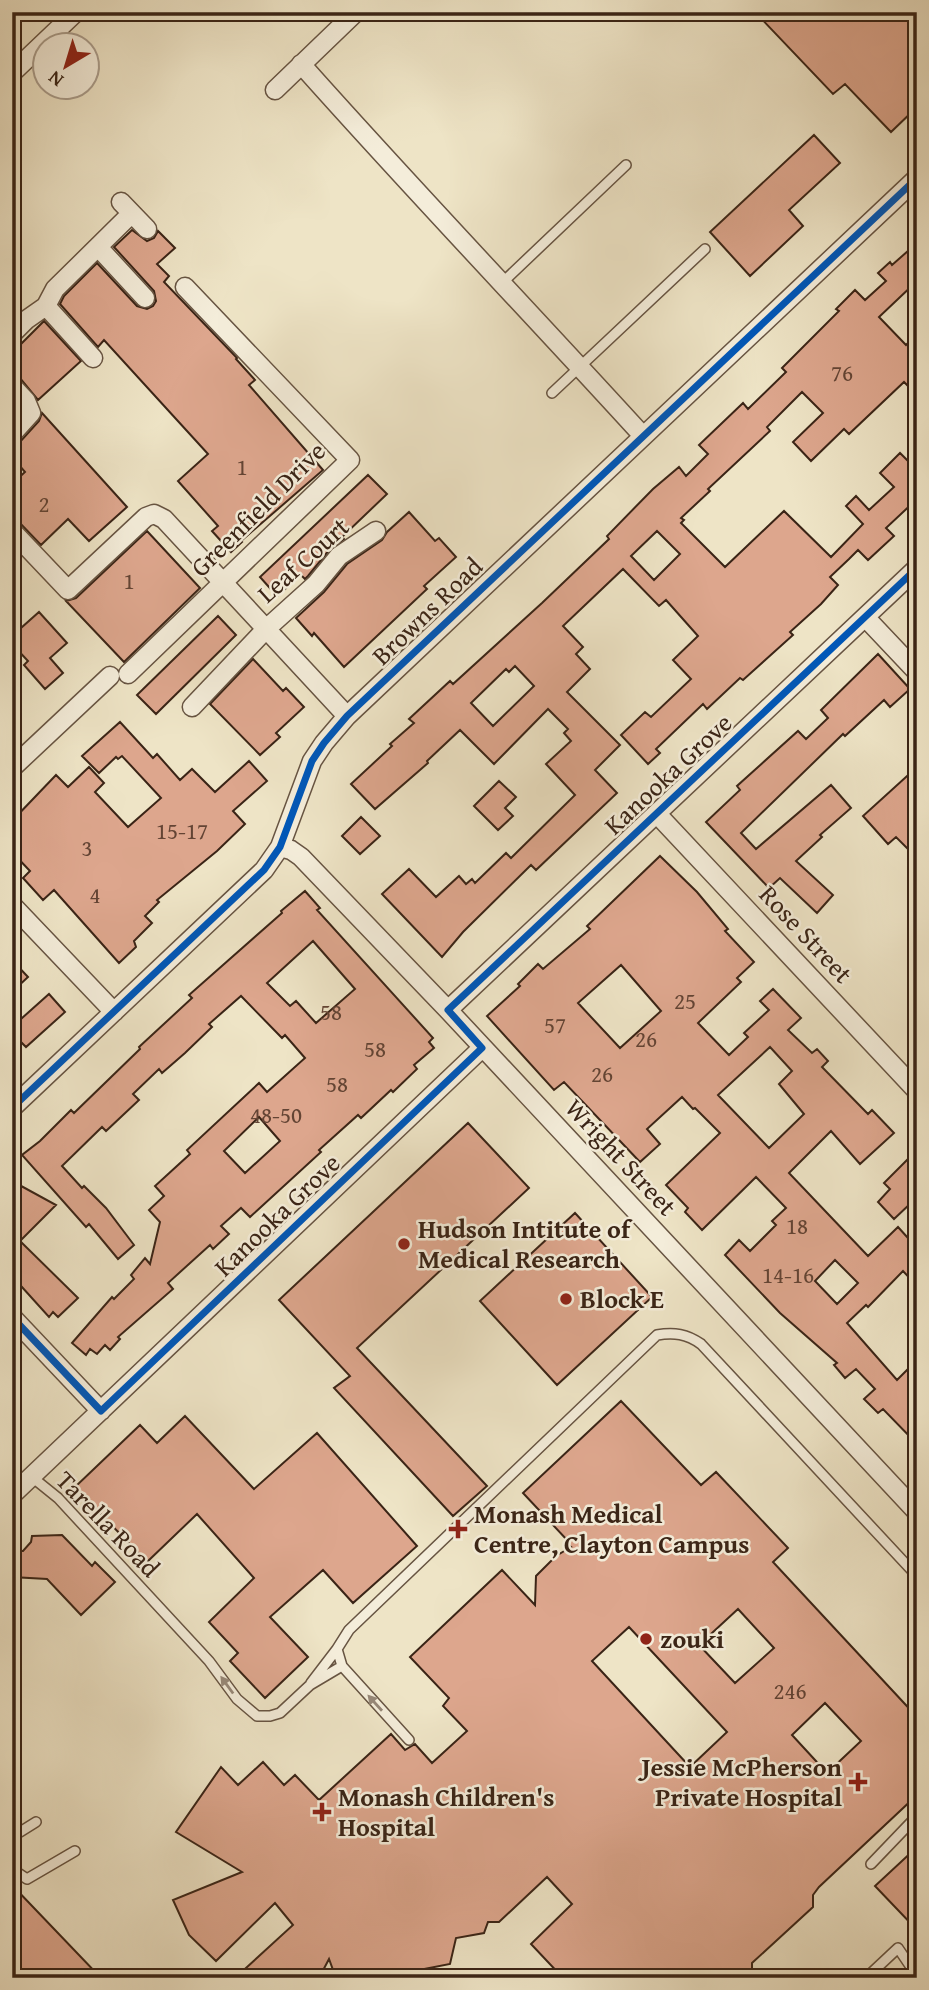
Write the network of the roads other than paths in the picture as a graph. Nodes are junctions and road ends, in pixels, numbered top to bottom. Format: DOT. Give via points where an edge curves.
graph roads {
  1 [pos="76,12"];
  2 [pos="356,12"];
  3 [pos="300,64"];
  4 [pos="12,73"];
  5 [pos="275,90"];
  6 [pos="626,165"];
  7 [pos="917,178"];
  8 [pos="147,229"];
  9 [pos="98,247"];
  10 [pos="705,249"];
  11 [pos="502,282"];
  12 [pos="185,287"];
  13 [pos="145,298"];
  14 [pos="46,306"];
  15 [pos="12,334"];
  16 [pos="93,358"];
  17 [pos="580,367"];
  18 [pos="12,386"];
  19 [pos="552,393"];
  20 [pos="12,434"];
  21 [pos="643,436"];
  22 [pos="12,531"];
  23 [pos="376,531"];
  24 [pos="917,568"];
  25 [pos="221,582"];
  26 [pos="864,617"];
  27 [pos="267,629"];
  28 [pos="917,672"];
  29 [pos="192,707"];
  30 [pos="347,716"];
  31 [pos="12,768"];
  32 [pos="657,814"];
  33 [pos="280,847"];
  34 [pos="12,905"];
  35 [pos="448,1010"];
  36 [pos="114,1012"];
  37 [pos="482,1048"];
  38 [pos="917,1091"];
  39 [pos="12,1108"];
  40 [pos="12,1317"];
  41 [pos="101,1411"];
  42 [pos="32,1477"];
  43 [pos="12,1495"];
  44 [pos="917,1512"];
  45 [pos="917,1576"];
  46 [pos="337,1649"];
  47 [pos="342,1666"];
  48 [pos="310,1685"];
  49 [pos="409,1740"];
  50 [pos="917,1816"];
  51 [pos="36,1822"];
  52 [pos="12,1832"];
  53 [pos="75,1851"];
  54 [pos="871,1864"];
  55 [pos="12,1869"];
  56 [pos="871,1976"];
  57 [pos="917,1976"];
  1 -- 4 [label="street"];
  2 -- 3 [label="street"];
  3 -- 5 [label="street"];
  3 -- 11 [label="street"];
  6 -- 11 [label="lane"];
  7 -- 21 [label="street, Browns Road"];
  8 -- 9 [label="street" via="126,208"];
  9 -- 13 [label="street"];
  9 -- 14 [label="street" via="55,289"];
  10 -- 17 [label="lane"];
  11 -- 17 [label="street"];
  12 -- 25 [label="street, Greenfield Drive" via="350,460"];
  14 -- 15 [label="street"];
  14 -- 16 [label="street"];
  17 -- 19 [label="lane"];
  17 -- 21 [label="street"];
  18 -- 20 [label="street" via="31,412"];
  21 -- 30 [label="street, Browns Road"];
  22 -- 25 [label="street" via="68,590 154,514 164,519"];
  23 -- 27 [label="street, Leaf Court" via="339,556"];
  24 -- 26 [label="street, Kanooka Grove"];
  25 -- 27 [label="street"];
  25 -- 31 [label="street, Greenfield Drive"];
  26 -- 28 [label="street"];
  26 -- 32 [label="street, Kanooka Grove"];
  27 -- 29 [label="street, Leaf Court"];
  27 -- 30 [label="street"];
  30 -- 33 [label="street, Browns Road" via="313,761"];
  32 -- 35 [label="street, Kanooka Grove"];
  32 -- 38 [label="street, Rose Street"];
  33 -- 35 [label="street, Wright Street" via="301,857"];
  33 -- 36 [label="street, Browns Road" via="264,870"];
  34 -- 36 [label="street"];
  35 -- 37 [label="street, Wright Street"];
  36 -- 39 [label="street, Browns Road"];
  37 -- 41 [label="street, Kanooka Grove"];
  37 -- 44 [label="street, Wright Street"];
  40 -- 41 [label="street"];
  41 -- 42 [label="street, Kanooka Grove"];
  42 -- 43 [label="street, Kanooka Grove"];
  48 -- 42 [label="lane, Tarella Road, one-way" via="280,1713 257,1716 245,1708 154,1601 58,1498"];
  45 -- 46 [label="lane" via="701,1344 669,1333 657,1335 349,1630"];
  46 -- 47 [label="lane"];
  46 -- 48 [label="lane"];
  47 -- 48 [label="lane"];
  49 -- 47 [label="lane, one-way"];
  50 -- 54 [label="lane"];
  51 -- 52 [label="lane"];
  53 -- 55 [label="lane" via="27,1879"];
  56 -- 57 [label="lane" via="898,1948"];
}
